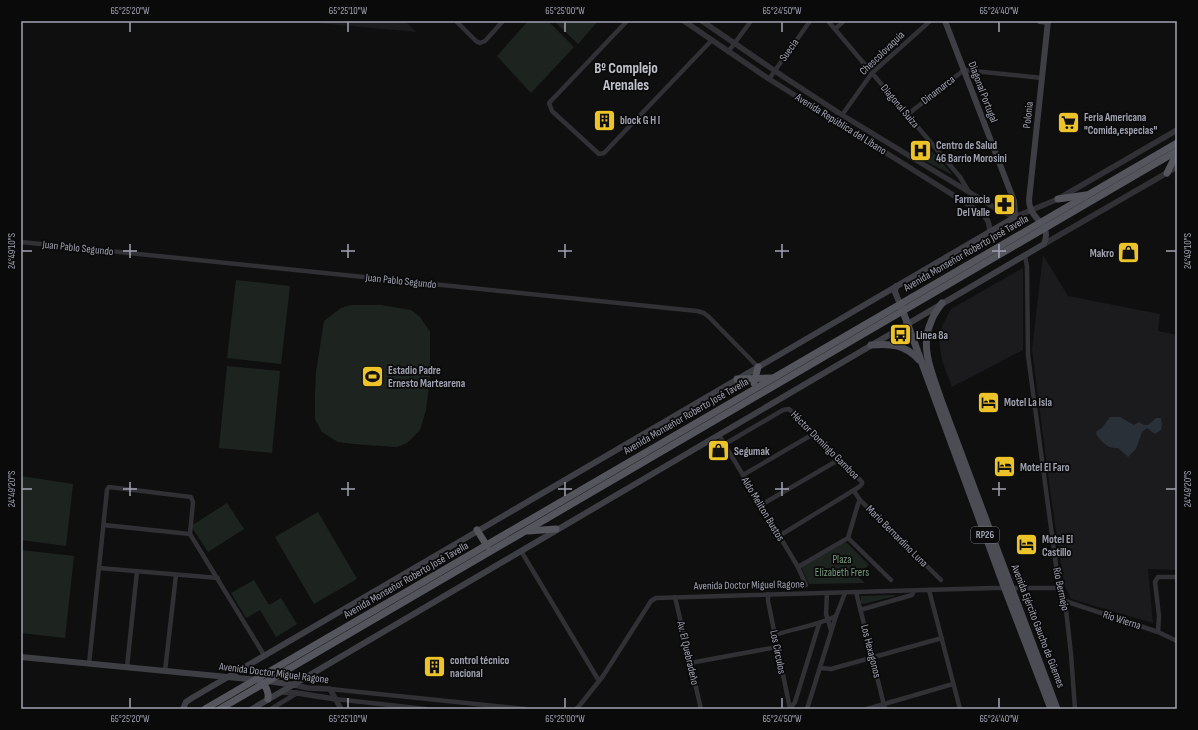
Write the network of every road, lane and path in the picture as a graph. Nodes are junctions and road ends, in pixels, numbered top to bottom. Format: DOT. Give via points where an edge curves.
graph roads {
  1 [pos="456,21"];
  2 [pos="503,21"];
  3 [pos="627,21"];
  4 [pos="684,21"];
  5 [pos="702,21"];
  6 [pos="751,21"];
  7 [pos="810,21"];
  8 [pos="828,21"];
  9 [pos="844,21"];
  10 [pos="930,21"];
  11 [pos="945,21"];
  12 [pos="1040,21"];
  13 [pos="1048,21"];
  14 [pos="691,23"];
  15 [pos="835,29"];
  16 [pos="712,41"];
  17 [pos="735,43"];
  18 [pos="728,52"];
  19 [pos="775,70"];
  20 [pos="964,70"];
  21 [pos="872,73"];
  22 [pos="1042,78"];
  23 [pos="769,79"];
  24 [pos="842,115"];
  25 [pos="907,115"];
  26 [pos="838,122"];
  27 [pos="1177,130"];
  28 [pos="1177,143"];
  29 [pos="1177,152"];
  30 [pos="1156,162"];
  31 [pos="1175,165"];
  32 [pos="1167,173"];
  33 [pos="970,192"];
  34 [pos="1090,194"];
  35 [pos="1058,199"];
  36 [pos="1031,210"];
  37 [pos="1015,217"];
  38 [pos="1043,225"];
  39 [pos="990,232"];
  40 [pos="21,242"];
  41 [pos="1044,244"];
  42 [pos="1025,255"];
  43 [pos="896,286"];
  44 [pos="942,303"];
  45 [pos="901,307"];
  46 [pos="908,324"];
  47 [pos="871,345"];
  48 [pos="921,361"];
  49 [pos="758,367"];
  50 [pos="774,378"];
  51 [pos="737,379"];
  52 [pos="754,379"];
  53 [pos="752,390"];
  54 [pos="815,433"];
  55 [pos="719,434"];
  56 [pos="725,444"];
  57 [pos="840,459"];
  58 [pos="743,475"];
  59 [pos="854,491"];
  60 [pos="860,500"];
  61 [pos="761,505"];
  62 [pos="104,525"];
  63 [pos="556,529"];
  64 [pos="477,530"];
  65 [pos="525,532"];
  66 [pos="190,534"];
  67 [pos="779,536"];
  68 [pos="848,538"];
  69 [pos="486,546"];
  70 [pos="521,551"];
  71 [pos="798,567"];
  72 [pos="99,568"];
  73 [pos="137,571"];
  74 [pos="176,575"];
  75 [pos="1177,577"];
  76 [pos="218,578"];
  77 [pos="891,580"];
  78 [pos="941,580"];
  79 [pos="806,585"];
  80 [pos="1059,588"];
  81 [pos="1008,589"];
  82 [pos="929,590"];
  83 [pos="914,591"];
  84 [pos="856,592"];
  85 [pos="826,593"];
  86 [pos="845,593"];
  87 [pos="768,594"];
  88 [pos="675,597"];
  89 [pos="1065,601"];
  90 [pos="860,610"];
  91 [pos="836,616"];
  92 [pos="828,620"];
  93 [pos="819,624"];
  94 [pos="831,630"];
  95 [pos="1158,632"];
  96 [pos="775,635"];
  97 [pos="942,638"];
  98 [pos="1177,641"];
  99 [pos="777,647"];
  100 [pos="264,655"];
  101 [pos="21,656"];
  102 [pos="872,657"];
  103 [pos="690,663"];
  104 [pos="89,664"];
  105 [pos="127,667"];
  106 [pos="820,668"];
  107 [pos="165,671"];
  108 [pos="202,675"];
  109 [pos="228,677"];
  110 [pos="256,679"];
  111 [pos="599,681"];
  112 [pos="266,682"];
  113 [pos="953,684"];
  114 [pos="294,685"];
  115 [pos="208,688"];
  116 [pos="330,689"];
  117 [pos="281,692"];
  118 [pos="297,693"];
  119 [pos="268,699"];
  120 [pos="335,699"];
  121 [pos="425,699"];
  122 [pos="884,707"];
  123 [pos="507,708"];
  124 [pos="183,709"];
  125 [pos="205,709"];
  126 [pos="220,709"];
  127 [pos="252,709"];
  128 [pos="272,709"];
  129 [pos="341,709"];
  130 [pos="425,709"];
  131 [pos="526,709"];
  132 [pos="576,709"];
  133 [pos="701,709"];
  134 [pos="790,709"];
  135 [pos="807,709"];
  136 [pos="867,709"];
  137 [pos="960,709"];
  138 [pos="1051,709"];
  139 [pos="1057,709"];
  140 [pos="1075,709"];
  1 -- 2 [label="street" via="480,43 485,41"];
  3 -- 16 [label="street" via="549,103 552,111 599,154 604,153"];
  4 -- 14 [label="street, Avenida República del Líbano"];
  5 -- 17 [label="street, Avenida República del Líbano"];
  6 -- 17 [label="street"];
  7 -- 19 [label="street, Suecia"];
  8 -- 15 [label="street, Diagonal Suiza"];
  9 -- 15 [label="street"];
  10 -- 21 [label="street, Chescolovaquia"];
  11 -- 20 [label="main road, Diagonal Portugal"];
  12 -- 13 [label="main road"];
  13 -- 22 [label="main road, Polonia"];
  14 -- 16 [label="street, Avenida República del Líbano"];
  15 -- 21 [label="street, Diagonal Suiza"];
  16 -- 18 [label="street, Avenida República del Líbano"];
  17 -- 18 [label="street"];
  17 -- 19 [label="street, Avenida República del Líbano"];
  18 -- 23 [label="street, Avenida República del Líbano"];
  19 -- 23 [label="street, Suecia"];
  19 -- 24 [label="street, Avenida República del Líbano"];
  20 -- 22 [label="street, Dinamarca"];
  20 -- 25 [label="street, Dinamarca"];
  20 -- 37 [label="main road, Diagonal Portugal" via="1014,200"];
  21 -- 24 [label="street, Chescolovaquia"];
  21 -- 25 [label="street, Diagonal Suiza"];
  22 -- 36 [label="main road, Polonia" via="1029,196"];
  23 -- 26 [label="street, Avenida República del Líbano"];
  24 -- 26 [label="street, Chescolovaquia"];
  24 -- 33 [label="street, Avenida República del Líbano"];
  25 -- 33 [label="street, Diagonal Suiza"];
  26 -- 39 [label="street, Avenida República del Líbano" via="987,217"];
  27 -- 35 [label="street"];
  28 -- 34 [label="highway, Avenida Monseñor Roberto José Tavella"];
  29 -- 30 [label="highway, Avenida Monseñor Roberto José Tavella"];
  29 -- 31 [label="highway"];
  30 -- 31 [label="highway"];
  30 -- 38 [label="highway, Avenida Monseñor Roberto José Tavella"];
  31 -- 32 [label="highway"];
  32 -- 41 [label="street"];
  33 -- 37 [label="street, Avenida República del Líbano"];
  34 -- 35 [label="highway"];
  34 -- 38 [label="highway, Avenida Monseñor Roberto José Tavella"];
  35 -- 36 [label="street"];
  36 -- 37 [label="street"];
  36 -- 38 [label="main road"];
  37 -- 39 [label="main road"];
  38 -- 41 [label="main road" via="1047,238"];
  38 -- 45 [label="highway, Avenida Monseñor Roberto José Tavella"];
  39 -- 43 [label="main road"];
  40 -- 49 [label="street, Juan Pablo Segundo" via="697,311 704,313"];
  41 -- 42 [label="main road"];
  42 -- 44 [label="main road"];
  42 -- 80 [label="street, Río Bermejo" via="1028,355"];
  43 -- 45 [label="main road, RP26" via="895,292"];
  43 -- 49 [label="main road"];
  44 -- 46 [label="main road"];
  44 -- 81 [label="main road, Avenida Ejército Gaucho de Güemes / RP26" via="928,328 927,358"];
  45 -- 46 [label="main road, RP26"];
  45 -- 50 [label="highway, Avenida Monseñor Roberto José Tavella"];
  45 -- 65 [label="highway, Avenida Monseñor Roberto José Tavella"];
  46 -- 47 [label="main road"];
  46 -- 48 [label="main road, Avenida Ejército Gaucho de Güemes / RP26"];
  47 -- 48 [label="main road" via="900,346 912,352"];
  47 -- 55 [label="main road"];
  48 -- 81 [label="main road, Avenida Ejército Gaucho de Güemes / RP26"];
  49 -- 51 [label="main road"];
  49 -- 52 [label="highway"];
  50 -- 52 [label="highway"];
  50 -- 53 [label="highway, Avenida Monseñor Roberto José Tavella"];
  51 -- 52 [label="highway"];
  51 -- 64 [label="main road"];
  52 -- 53 [label="highway"];
  53 -- 69 [label="highway, Avenida Monseñor Roberto José Tavella"];
  54 -- 56 [label="street, Héctor Domingo Gamboa" via="792,410 786,409"];
  54 -- 57 [label="street, Héctor Domingo Gamboa"];
  54 -- 58 [label="street"];
  55 -- 56 [label="street, Aldo Meliton Bustos"];
  55 -- 63 [label="main road"];
  56 -- 58 [label="street, Aldo Meliton Bustos"];
  57 -- 59 [label="street, Héctor Domingo Gamboa" via="859,477 862,484"];
  57 -- 61 [label="street"];
  58 -- 61 [label="street, Aldo Meliton Bustos"];
  59 -- 60 [label="street, Mario Bernardino Luna"];
  59 -- 67 [label="street"];
  60 -- 68 [label="street"];
  60 -- 78 [label="street, Mario Bernardino Luna"];
  61 -- 67 [label="street, Aldo Meliton Bustos"];
  62 -- 66 [label="street"];
  62 -- 66 [label="street" via="107,490 109,487 115,487 191,497 193,502"];
  62 -- 72 [label="street"];
  63 -- 65 [label="highway"];
  63 -- 70 [label="main road"];
  64 -- 69 [label="highway"];
  64 -- 100 [label="main road"];
  65 -- 112 [label="highway, Avenida Monseñor Roberto José Tavella"];
  66 -- 76 [label="street"];
  67 -- 71 [label="street, Aldo Meliton Bustos"];
  68 -- 71 [label="street"];
  68 -- 77 [label="street"];
  69 -- 110 [label="highway, Avenida Monseñor Roberto José Tavella"];
  70 -- 111 [label="street"];
  70 -- 114 [label="main road"];
  71 -- 79 [label="street, Aldo Meliton Bustos"];
  72 -- 73 [label="street"];
  72 -- 104 [label="street"];
  73 -- 74 [label="street"];
  73 -- 105 [label="street"];
  74 -- 76 [label="street"];
  74 -- 107 [label="street"];
  75 -- 95 [label="street" via="1158,577 1155,582"];
  76 -- 100 [label="street"];
  80 -- 81 [label="street, Avenida Doctor Miguel Ragone"];
  80 -- 89 [label="street, Río Bermejo"];
  81 -- 82 [label="street, Avenida Doctor Miguel Ragone"];
  81 -- 138 [label="main road, Avenida Ejército Gaucho de Güemes / RP26"];
  81 -- 139 [label="main road, Avenida Ejército Gaucho de Güemes / RP26"];
  82 -- 83 [label="street, Avenida Doctor Miguel Ragone"];
  82 -- 97 [label="street"];
  83 -- 84 [label="street, Avenida Doctor Miguel Ragone"];
  83 -- 90 [label="street" via="912,595"];
  84 -- 86 [label="street, Avenida Doctor Miguel Ragone"];
  84 -- 90 [label="street, Los Hexagonos"];
  85 -- 86 [label="street, Avenida Doctor Miguel Ragone"];
  85 -- 87 [label="street, Avenida Doctor Miguel Ragone"];
  85 -- 92 [label="street"];
  86 -- 91 [label="street"];
  87 -- 88 [label="street, Avenida Doctor Miguel Ragone"];
  87 -- 96 [label="street, Los Circulos"];
  88 -- 103 [label="street, Av. El Quebradeño"];
  88 -- 111 [label="street, Avenida Doctor Miguel Ragone" via="659,597 650,601"];
  89 -- 95 [label="street, Río Wierna"];
  89 -- 140 [label="street, Río Bermejo"];
  90 -- 102 [label="street, Los Hexagonos"];
  91 -- 92 [label="street"];
  91 -- 94 [label="street"];
  92 -- 93 [label="street"];
  92 -- 94 [label="street"];
  93 -- 96 [label="street"];
  93 -- 134 [label="street" via="795,702"];
  94 -- 106 [label="street"];
  95 -- 98 [label="street, Río Wierna"];
  96 -- 99 [label="street, Los Circulos"];
  97 -- 102 [label="street"];
  97 -- 113 [label="street"];
  99 -- 103 [label="street"];
  99 -- 134 [label="street, Los Circulos"];
  100 -- 109 [label="main road"];
  101 -- 104 [label="main road, Avenida Doctor Miguel Ragone"];
  102 -- 106 [label="street" via="831,669"];
  102 -- 122 [label="street, Los Hexagonos"];
  103 -- 133 [label="street, Av. El Quebradeño"];
  104 -- 105 [label="main road, Avenida Doctor Miguel Ragone"];
  105 -- 107 [label="main road, Avenida Doctor Miguel Ragone"];
  106 -- 135 [label="street"];
  107 -- 108 [label="main road, Avenida Doctor Miguel Ragone"];
  108 -- 109 [label="main road, Avenida Doctor Miguel Ragone"];
  108 -- 115 [label="main road" via="208,679"];
  109 -- 110 [label="main road, Avenida Doctor Miguel Ragone"];
  109 -- 115 [label="main road"];
  110 -- 112 [label="highway"];
  110 -- 125 [label="highway, Avenida Monseñor Roberto José Tavella"];
  111 -- 132 [label="street, Avenida Doctor Miguel Ragone"];
  112 -- 114 [label="main road, Avenida Doctor Miguel Ragone"];
  112 -- 119 [label="highway"];
  112 -- 126 [label="highway, Avenida Monseñor Roberto José Tavella"];
  113 -- 122 [label="street"];
  113 -- 137 [label="street"];
  114 -- 116 [label="street, Avenida Doctor Miguel Ragone"];
  114 -- 117 [label="main road"];
  115 -- 124 [label="main road" via="186,702"];
  116 -- 120 [label="street"];
  116 -- 121 [label="street, Avenida Doctor Miguel Ragone"];
  117 -- 118 [label="street, Avenida Doctor Miguel Ragone"];
  117 -- 119 [label="main road"];
  118 -- 120 [label="street, Avenida Doctor Miguel Ragone"];
  118 -- 128 [label="street"];
  119 -- 127 [label="main road"];
  120 -- 129 [label="street"];
  120 -- 130 [label="street, Avenida Doctor Miguel Ragone"];
  121 -- 123 [label="street, Avenida Doctor Miguel Ragone"];
  121 -- 130 [label="street"];
  122 -- 136 [label="street"];
  123 -- 131 [label="street, Avenida Doctor Miguel Ragone"];
}
